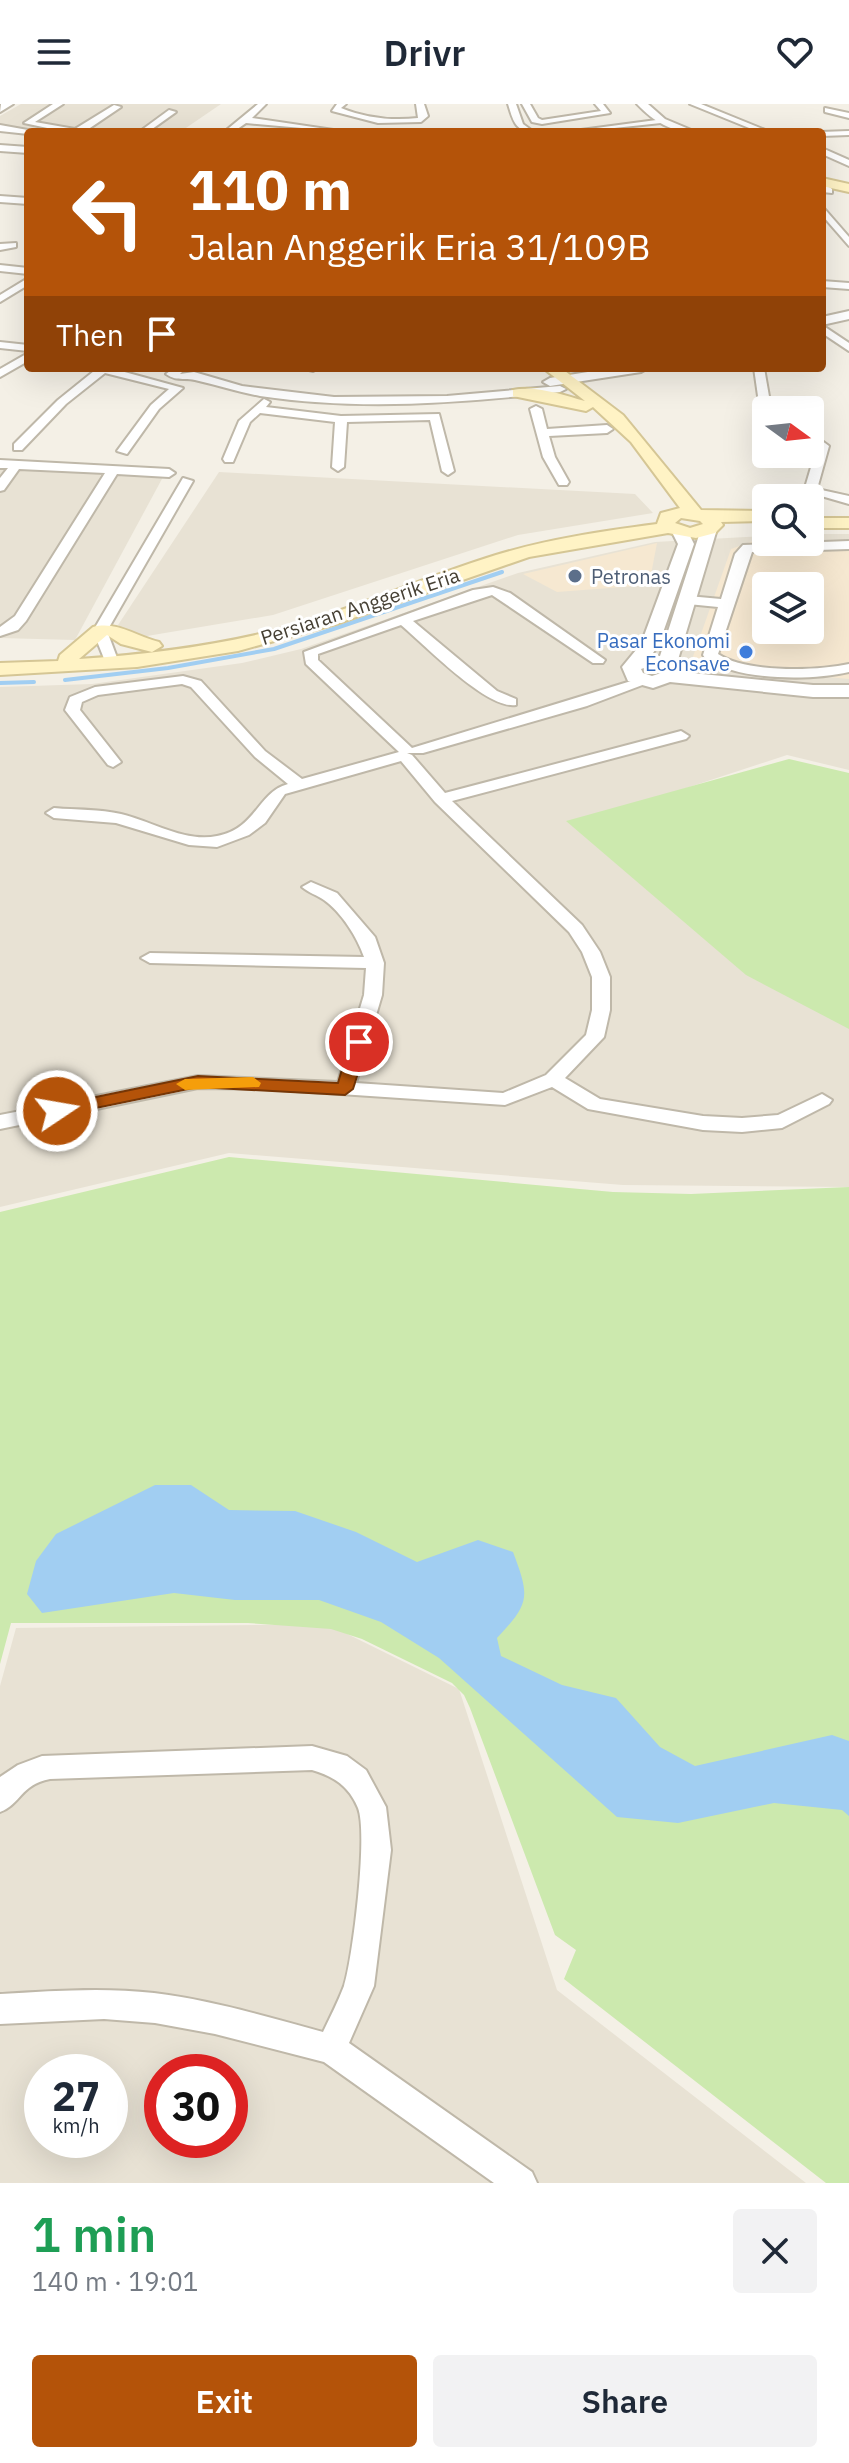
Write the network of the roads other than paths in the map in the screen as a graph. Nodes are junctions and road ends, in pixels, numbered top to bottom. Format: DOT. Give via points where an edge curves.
graph roads {
  1 [pos="8,104"];
  2 [pos="59,104"];
  3 [pos="262,104"];
  4 [pos="342,104"];
  5 [pos="420,104"];
  6 [pos="512,104"];
  7 [pos="526,104"];
  8 [pos="599,104"];
  9 [pos="642,104"];
  10 [pos="694,104"];
  11 [pos="117,107"];
  12 [pos="0,109"];
  13 [pos="828,110"];
  14 [pos="172,112"];
  15 [pos="849,116"];
  16 [pos="245,120"];
  17 [pos="663,122"];
  18 [pos="0,128"];
  19 [pos="31,128"];
  20 [pos="80,128"];
  21 [pos="149,128"];
  22 [pos="234,128"];
  23 [pos="304,128"];
  24 [pos="524,128"];
  25 [pos="622,128"];
  26 [pos="680,128"];
  27 [pos="756,128"];
  28 [pos="849,133"];
  29 [pos="826,134"];
  30 [pos="1,144"];
  31 [pos="24,149"];
  32 [pos="826,153"];
  33 [pos="849,163"];
  34 [pos="826,188"];
  35 [pos="849,189"];
  36 [pos="0,199"];
  37 [pos="24,201"];
  38 [pos="826,214"];
  39 [pos="849,243"];
  40 [pos="13,245"];
  41 [pos="0,247"];
  42 [pos="0,268"];
  43 [pos="24,271"];
  44 [pos="24,284"];
  45 [pos="826,284"];
  46 [pos="849,286"];
  47 [pos="0,299"];
  48 [pos="849,315"];
  49 [pos="826,325"];
  50 [pos="826,326"];
  51 [pos="849,326"];
  52 [pos="826,328"];
  53 [pos="0,345"];
  54 [pos="845,345"];
  55 [pos="24,348"];
  56 [pos="24,359"];
  57 [pos="97,372"];
  58 [pos="112,372"];
  59 [pos="197,372"];
  60 [pos="623,372"];
  61 [pos="760,372"];
  62 [pos="0,374"];
  63 [pos="600,377"];
  64 [pos="559,379"];
  65 [pos="526,381"];
  66 [pos="274,394"];
  67 [pos="764,396"];
  68 [pos="594,405"];
  69 [pos="256,409"];
  70 [pos="536,409"];
  71 [pos="341,419"];
  72 [pos="607,429"];
  73 [pos="542,433"];
  74 [pos="18,447"];
  75 [pos="123,451"];
  76 [pos="229,459"];
  77 [pos="0,464"];
  78 [pos="16,465"];
  79 [pos="338,467"];
  80 [pos="817,468"];
  81 [pos="113,470"];
  82 [pos="448,471"];
  83 [pos="563,482"];
  84 [pos="0,487"];
  85 [pos="849,500"];
  86 [pos="824,516"];
  87 [pos="849,516"];
  88 [pos="752,517"];
  89 [pos="706,521"];
  90 [pos="672,523"];
  91 [pos="752,523"];
  92 [pos="824,523"];
  93 [pos="849,523"];
  94 [pos="847,545"];
  95 [pos="690,597"];
  96 [pos="727,601"];
  97 [pos="404,620"];
  98 [pos="107,629"];
  99 [pos="0,632"];
  100 [pos="152,646"];
  101 [pos="118,658"];
  102 [pos="67,659"];
  103 [pos="598,660"];
  104 [pos="0,662"];
  105 [pos="849,668"];
  106 [pos="0,669"];
  107 [pos="670,670"];
  108 [pos="638,671"];
  109 [pos="849,691"];
  110 [pos="511,702"];
  111 [pos="681,736"];
  112 [pos="408,753"];
  113 [pos="113,762"];
  114 [pos="297,783"];
  115 [pos="441,799"];
  116 [pos="54,813"];
  117 [pos="311,887"];
  118 [pos="150,958"];
  119 [pos="375,963"];
  120 [pos="553,1079"];
  121 [pos="345,1089"];
  122 [pos="822,1100"];
  123 [pos="0,1122"];
  124 [pos="0,1799"];
  125 [pos="0,2009"];
  126 [pos="331,2049"];
  127 [pos="521,2183"];
  1 -- 12 [label="street"];
  2 -- 19 [label="street"];
  3 -- 16 [label="street"];
  4 -- 5 [label="street" via="335,109 358,117 421,120"];
  6 -- 24 [label="street"];
  7 -- 8 [label="street" via="542,122 606,113"];
  9 -- 17 [label="street"];
  10 -- 27 [label="street"];
  11 -- 20 [label="street"];
  13 -- 15 [label="street"];
  14 -- 21 [label="street"];
  16 -- 22 [label="street"];
  16 -- 23 [label="street"];
  17 -- 25 [label="street"];
  17 -- 26 [label="street"];
  18 -- 19 [label="street"];
  28 -- 29 [label="street"];
  30 -- 31 [label="street"];
  32 -- 33 [label="street"];
  34 -- 35 [label="main road"];
  36 -- 37 [label="street"];
  38 -- 39 [label="street"];
  40 -- 41 [label="street"];
  42 -- 43 [label="street"];
  44 -- 47 [label="street"];
  45 -- 46 [label="street"];
  48 -- 49 [label="street"];
  50 -- 51 [label="street"];
  52 -- 54 [label="street"];
  53 -- 55 [label="street"];
  56 -- 62 [label="street"];
  57 -- 74 [label="street"];
  58 -- 75 [label="street" via="177,388 155,407"];
  59 -- 66 [label="street" via="225,386"];
  60 -- 63 [label="street"];
  61 -- 67 [label="street"];
  63 -- 64 [label="main road"];
  63 -- 64 [label="street"];
  63 -- 68 [label="main road"];
  64 -- 65 [label="main road"];
  64 -- 65 [label="street"];
  64 -- 68 [label="main road"];
  65 -- 66 [label="street" via="394,402"];
  65 -- 68 [label="main road" via="548,396"];
  66 -- 69 [label="street"];
  68 -- 72 [label="main road"];
  68 -- 89 [label="main road" via="638,439 664,478"];
  69 -- 71 [label="street"];
  69 -- 76 [label="street"];
  70 -- 73 [label="street"];
  71 -- 79 [label="street"];
  71 -- 82 [label="street" via="435,416"];
  72 -- 73 [label="street"];
  72 -- 90 [label="main road"];
  73 -- 83 [label="street"];
  77 -- 78 [label="street"];
  78 -- 81 [label="street"];
  78 -- 84 [label="street"];
  80 -- 85 [label="street" via="810,491"];
  81 -- 98 [label="street" via="182,470 196,477 187,481 106,617"];
  81 -- 99 [label="street" via="21,618"];
  86 -- 87 [label="main road"];
  88 -- 89 [label="main road"];
  89 -- 90 [label="main road"];
  89 -- 91 [label="main road"];
  89 -- 95 [label="street"];
  90 -- 100 [label="main road, Persiaran Anggerik Eria" via="520,544 276,622"];
  90 -- 101 [label="main road, Persiaran Anggerik Eria" via="517,555 274,637"];
  90 -- 108 [label="street" via="686,544"];
  92 -- 93 [label="main road"];
  94 -- 96 [label="street" via="748,548"];
  95 -- 96 [label="street"];
  95 -- 107 [label="street"];
  96 -- 105 [label="street" via="710,655 715,661 832,673"];
  97 -- 103 [label="street" via="493,591"];
  97 -- 110 [label="street" via="492,694"];
  97 -- 112 [label="street" via="315,650 309,658"];
  98 -- 100 [label="main road"];
  98 -- 101 [label="street"];
  98 -- 102 [label="main road"];
  100 -- 101 [label="main road, Persiaran Anggerik Eria"];
  101 -- 102 [label="main road, Persiaran Anggerik Eria"];
  101 -- 106 [label="main road, Persiaran Anggerik Eria"];
  102 -- 104 [label="main road, Persiaran Anggerik Eria"];
  107 -- 108 [label="street" via="653,661"];
  107 -- 109 [label="street" via="720,682"];
  108 -- 112 [label="street" via="582,703"];
  111 -- 115 [label="street"];
  112 -- 114 [label="street"];
  112 -- 115 [label="street"];
  113 -- 114 [label="street" via="72,710 75,700 95,691 183,680 196,684 260,754"];
  114 -- 116 [label="street" via="279,791 259,820 243,832 217,842 189,840 118,818"];
  115 -- 120 [label="street" via="576,929 601,977 595,1037"];
  117 -- 119 [label="street" via="331,897 366,937"];
  118 -- 119 [label="street"];
  119 -- 121 [label="street" via="373,995"];
  120 -- 121 [label="street" via="505,1099"];
  120 -- 122 [label="street" via="595,1104 703,1123 782,1121"];
  121 -- 123 [label="street" via="198,1082"];
  124 -- 126 [label="street" via="22,1775 50,1767 312,1758 337,1765 356,1779 372,1807 377,1850 359,1986"];
  125 -- 126 [label="street" via="104,2004 155,2008"];
  126 -- 127 [label="street"];
}
